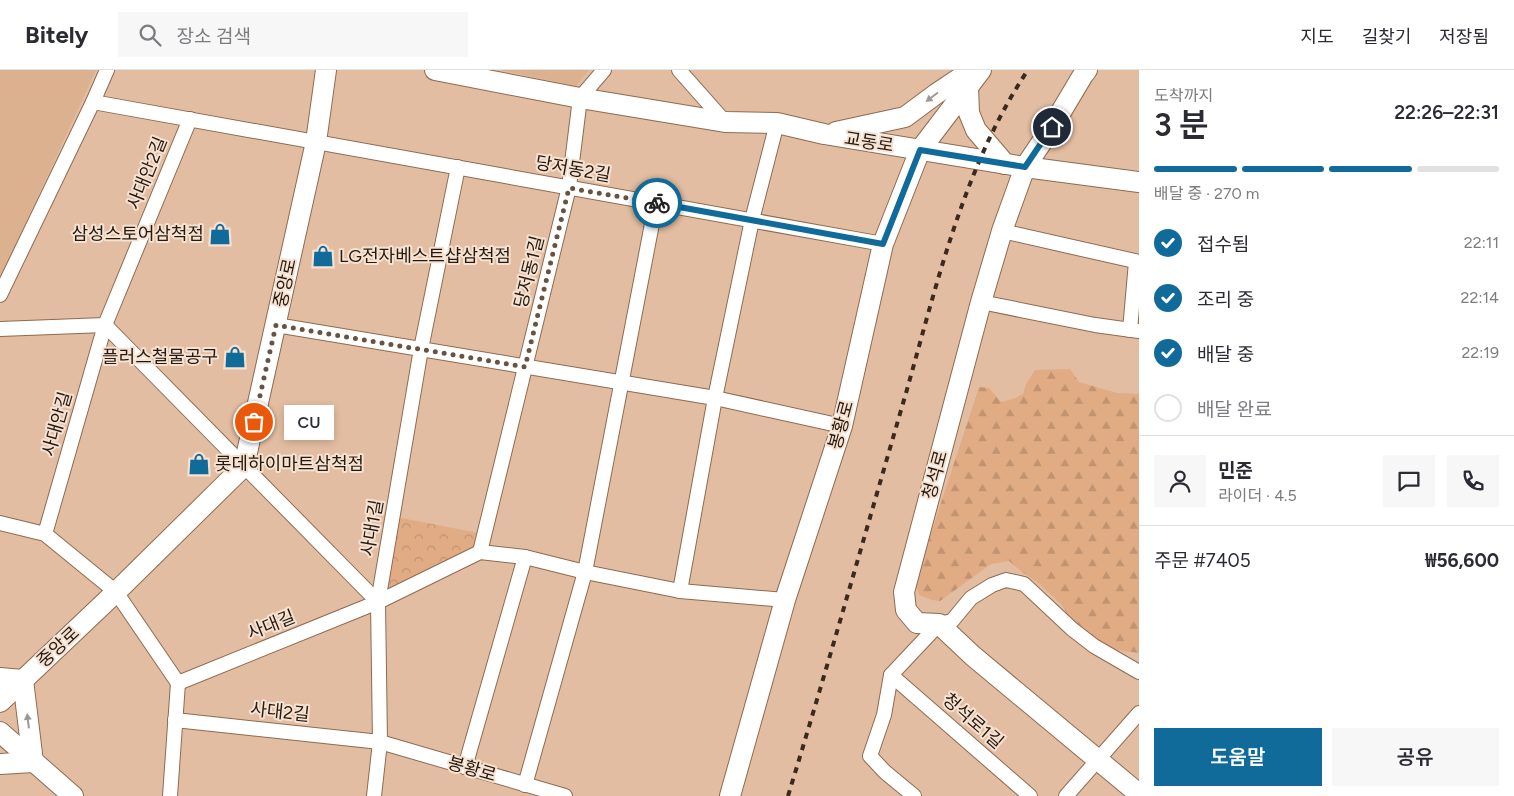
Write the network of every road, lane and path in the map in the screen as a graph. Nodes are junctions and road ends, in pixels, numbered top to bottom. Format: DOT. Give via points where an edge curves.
graph roads {
  1 [pos="107,70"];
  2 [pos="326,70"];
  3 [pos="435,70"];
  4 [pos="604,70"];
  5 [pos="679,70"];
  6 [pos="981,70"];
  7 [pos="1087,70"];
  8 [pos="970,78"];
  9 [pos="580,98"];
  10 [pos="93,102"];
  11 [pos="190,119"];
  12 [pos="725,122"];
  13 [pos="777,124"];
  14 [pos="824,134"];
  15 [pos="316,142"];
  16 [pos="920,150"];
  17 [pos="1005,164"];
  18 [pos="458,167"];
  19 [pos="1025,167"];
  20 [pos="1139,182"];
  21 [pos="569,188"];
  22 [pos="656,203"];
  23 [pos="752,220"];
  24 [pos="1002,231"];
  25 [pos="883,244"];
  26 [pos="1137,262"];
  27 [pos="0,295"];
  28 [pos="981,302"];
  29 [pos="105,325"];
  30 [pos="276,325"];
  31 [pos="0,329"];
  32 [pos="1134,331"];
  33 [pos="421,349"];
  34 [pos="525,367"];
  35 [pos="622,383"];
  36 [pos="715,398"];
  37 [pos="842,426"];
  38 [pos="244,466"];
  39 [pos="0,523"];
  40 [pos="45,534"];
  41 [pos="480,552"];
  42 [pos="525,556"];
  43 [pos="585,572"];
  44 [pos="680,591"];
  45 [pos="116,592"];
  46 [pos="785,600"];
  47 [pos="378,602"];
  48 [pos="939,624"];
  49 [pos="1139,672"];
  50 [pos="891,675"];
  51 [pos="0,678"];
  52 [pos="23,680"];
  53 [pos="178,683"];
  54 [pos="0,702"];
  55 [pos="1139,713"];
  56 [pos="175,720"];
  57 [pos="0,732"];
  58 [pos="380,742"];
  59 [pos="1098,760"];
  60 [pos="33,762"];
  61 [pos="0,764"];
  62 [pos="465,767"];
  63 [pos="526,785"];
  64 [pos="1139,794"];
  65 [pos="73,796"];
  66 [pos="170,796"];
  67 [pos="374,796"];
  68 [pos="565,796"];
  69 [pos="730,796"];
  70 [pos="914,796"];
  71 [pos="1030,796"];
  72 [pos="1066,796"];
  1 -- 10 [label="street"];
  2 -- 15 [label="street, 중앙로"];
  3 -- 9 [label="street, 교동로"];
  4 -- 9 [label="street"];
  5 -- 12 [label="street"];
  6 -- 8 [label="street, 봉황로"];
  7 -- 19 [label="street, 청석로"];
  8 -- 14 [label="street, one-way" via="936,94 905,117"];
  8 -- 16 [label="street, 봉황로"];
  8 -- 17 [label="street" via="969,113 976,130"];
  9 -- 12 [label="street, 교동로"];
  9 -- 21 [label="street"];
  10 -- 11 [label="street, 사대안2길"];
  10 -- 27 [label="street"];
  11 -- 15 [label="street, 사대안2길"];
  11 -- 29 [label="street, 사대안2길"];
  12 -- 13 [label="street, 교동로"];
  13 -- 14 [label="street, 교동로"];
  13 -- 23 [label="street"];
  14 -- 16 [label="street, 교동로"];
  15 -- 18 [label="street, 당저동2길"];
  15 -- 30 [label="street, 중앙로"];
  16 -- 17 [label="street, 교동로"];
  16 -- 25 [label="street, 봉황로"];
  17 -- 19 [label="street, 교동로"];
  18 -- 21 [label="street, 당저동2길"];
  18 -- 33 [label="street"];
  19 -- 20 [label="street, 교동로"];
  19 -- 24 [label="street, 청석로"];
  21 -- 22 [label="street, 당저동2길"];
  21 -- 34 [label="street, 당저동1길"];
  22 -- 23 [label="street, 당저동2길"];
  22 -- 35 [label="street"];
  23 -- 25 [label="street, 당저동2길"];
  23 -- 36 [label="street"];
  24 -- 26 [label="street"];
  24 -- 28 [label="street, 청석로"];
  25 -- 37 [label="street, 봉황로"];
  26 -- 32 [label="street"];
  28 -- 32 [label="street"];
  28 -- 48 [label="street, 청석로" via="904,592 906,610 917,623"];
  29 -- 31 [label="street"];
  29 -- 38 [label="street"];
  29 -- 40 [label="street, 사대안길"];
  30 -- 33 [label="street"];
  30 -- 38 [label="street, 중앙로"];
  33 -- 34 [label="street"];
  33 -- 47 [label="street, 사대1길"];
  34 -- 35 [label="street"];
  34 -- 41 [label="street"];
  35 -- 36 [label="street"];
  35 -- 43 [label="street"];
  36 -- 37 [label="street"];
  36 -- 44 [label="street"];
  37 -- 46 [label="street, 봉황로"];
  38 -- 45 [label="street, 중앙로"];
  38 -- 47 [label="street"];
  39 -- 40 [label="street"];
  40 -- 45 [label="street"];
  41 -- 42 [label="street"];
  41 -- 47 [label="street"];
  42 -- 43 [label="street"];
  42 -- 62 [label="street"];
  43 -- 44 [label="street"];
  43 -- 63 [label="street"];
  44 -- 46 [label="street"];
  45 -- 52 [label="street, 중앙로"];
  45 -- 53 [label="street"];
  46 -- 69 [label="street, 봉황로"];
  47 -- 53 [label="street, 사대길"];
  47 -- 58 [label="street"];
  48 -- 49 [label="street" via="952,620 971,598 992,585 1006,580 1024,584 1079,635"];
  48 -- 50 [label="street"];
  48 -- 59 [label="street"];
  50 -- 70 [label="street" via="884,715 870,756"];
  50 -- 71 [label="street, 청석로1길"];
  51 -- 52 [label="street"];
  52 -- 54 [label="street, 중앙로"];
  60 -- 52 [label="street, one-way"];
  53 -- 56 [label="street"];
  55 -- 59 [label="street"];
  56 -- 58 [label="street, 사대2길"];
  56 -- 66 [label="street"];
  57 -- 60 [label="street"];
  58 -- 62 [label="street, 봉황로"];
  58 -- 67 [label="street"];
  59 -- 64 [label="street"];
  59 -- 72 [label="street"];
  60 -- 61 [label="street"];
  60 -- 65 [label="street"];
  62 -- 63 [label="street, 봉황로"];
  63 -- 68 [label="street, 봉황로"];
}
